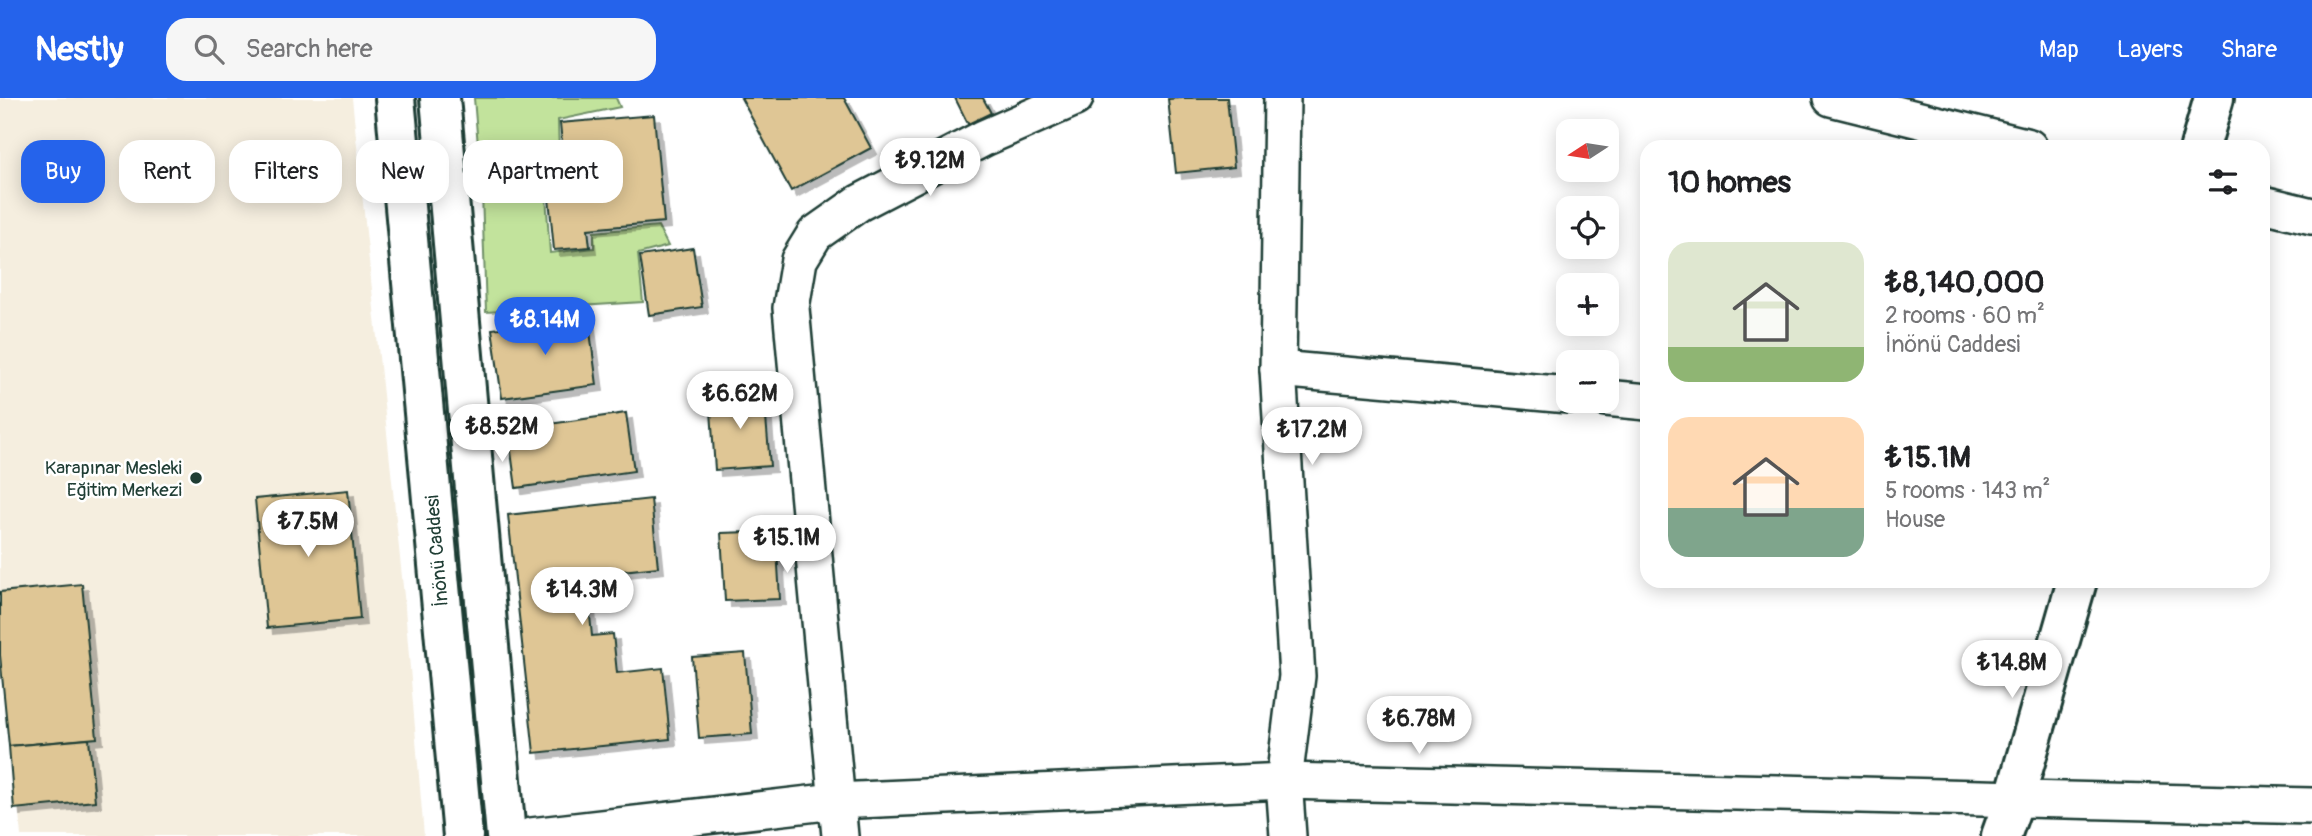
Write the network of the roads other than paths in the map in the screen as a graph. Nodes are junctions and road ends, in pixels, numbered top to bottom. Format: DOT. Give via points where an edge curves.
graph roads {
  1 [pos="395,98"];
  2 [pos="440,98"];
  3 [pos="1074,98"];
  4 [pos="1282,98"];
  5 [pos="1832,98"];
  6 [pos="2214,98"];
  7 [pos="2001,140"];
  8 [pos="2202,140"];
  9 [pos="2270,206"];
  10 [pos="2312,216"];
  11 [pos="1278,369"];
  12 [pos="1556,394"];
  13 [pos="1619,399"];
  14 [pos="1640,400"];
  15 [pos="2075,588"];
  16 [pos="1284,781"];
  17 [pos="2015,797"];
  18 [pos="835,801"];
  19 [pos="2312,806"];
  20 [pos="463,836"];
  21 [pos="506,836"];
  22 [pos="531,836"];
  23 [pos="839,836"];
  24 [pos="1288,836"];
  25 [pos="2001,836"];
  1 -- 20 [label="main road, İnönü Caddesi"];
  2 -- 21 [label="main road"];
  3 -- 18 [label="street" via="984,138 859,203 815,234 799,260 791,308"];
  4 -- 11 [label="street"];
  5 -- 7 [label="street"];
  6 -- 8 [label="main road"];
  9 -- 10 [label="street"];
  11 -- 12 [label="street"];
  11 -- 16 [label="street" via="1297,676"];
  13 -- 14 [label="street"];
  15 -- 17 [label="main road"];
  16 -- 17 [label="street"];
  16 -- 18 [label="street"];
  16 -- 24 [label="street"];
  17 -- 19 [label="street"];
  17 -- 25 [label="main road"];
  18 -- 22 [label="street"];
  18 -- 23 [label="street"];
}
